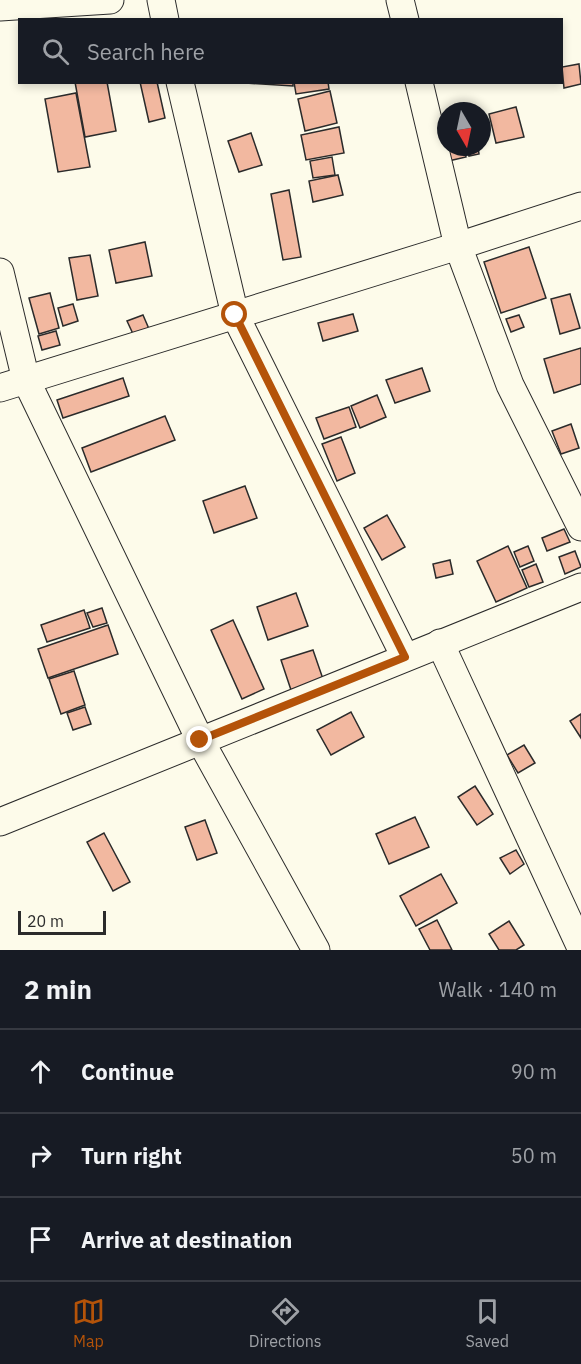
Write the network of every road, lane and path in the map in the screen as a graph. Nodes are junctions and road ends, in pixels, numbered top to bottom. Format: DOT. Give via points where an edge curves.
graph roads {
  1 [pos="110,0"];
  2 [pos="161,0"];
  3 [pos="400,0"];
  4 [pos="0,7"];
  5 [pos="165,18"];
  6 [pos="404,18"];
  7 [pos="180,84"];
  8 [pos="419,84"];
  9 [pos="581,206"];
  10 [pos="458,246"];
  11 [pos="0,272"];
  12 [pos="235,315"];
  13 [pos="26,380"];
  14 [pos="0,388"];
  15 [pos="581,527"];
  16 [pos="581,587"];
  17 [pos="440,643"];
  18 [pos="405,657"];
  19 [pos="200,740"];
  20 [pos="0,822"];
  21 [pos="581,948"];
  22 [pos="316,950"];
  1 -- 4 [label="street"];
  2 -- 5 [label="street"];
  3 -- 6 [label="street"];
  7 -- 12 [label="street"];
  8 -- 10 [label="street"];
  9 -- 10 [label="street"];
  10 -- 12 [label="street"];
  10 -- 15 [label="street" via="510,385"];
  11 -- 13 [label="street"];
  12 -- 13 [label="street"];
  12 -- 18 [label="street"];
  13 -- 14 [label="street"];
  13 -- 19 [label="street"];
  16 -- 17 [label="street"];
  17 -- 18 [label="street"];
  17 -- 21 [label="street"];
  18 -- 19 [label="street"];
  19 -- 20 [label="street"];
  19 -- 22 [label="street"];
}
